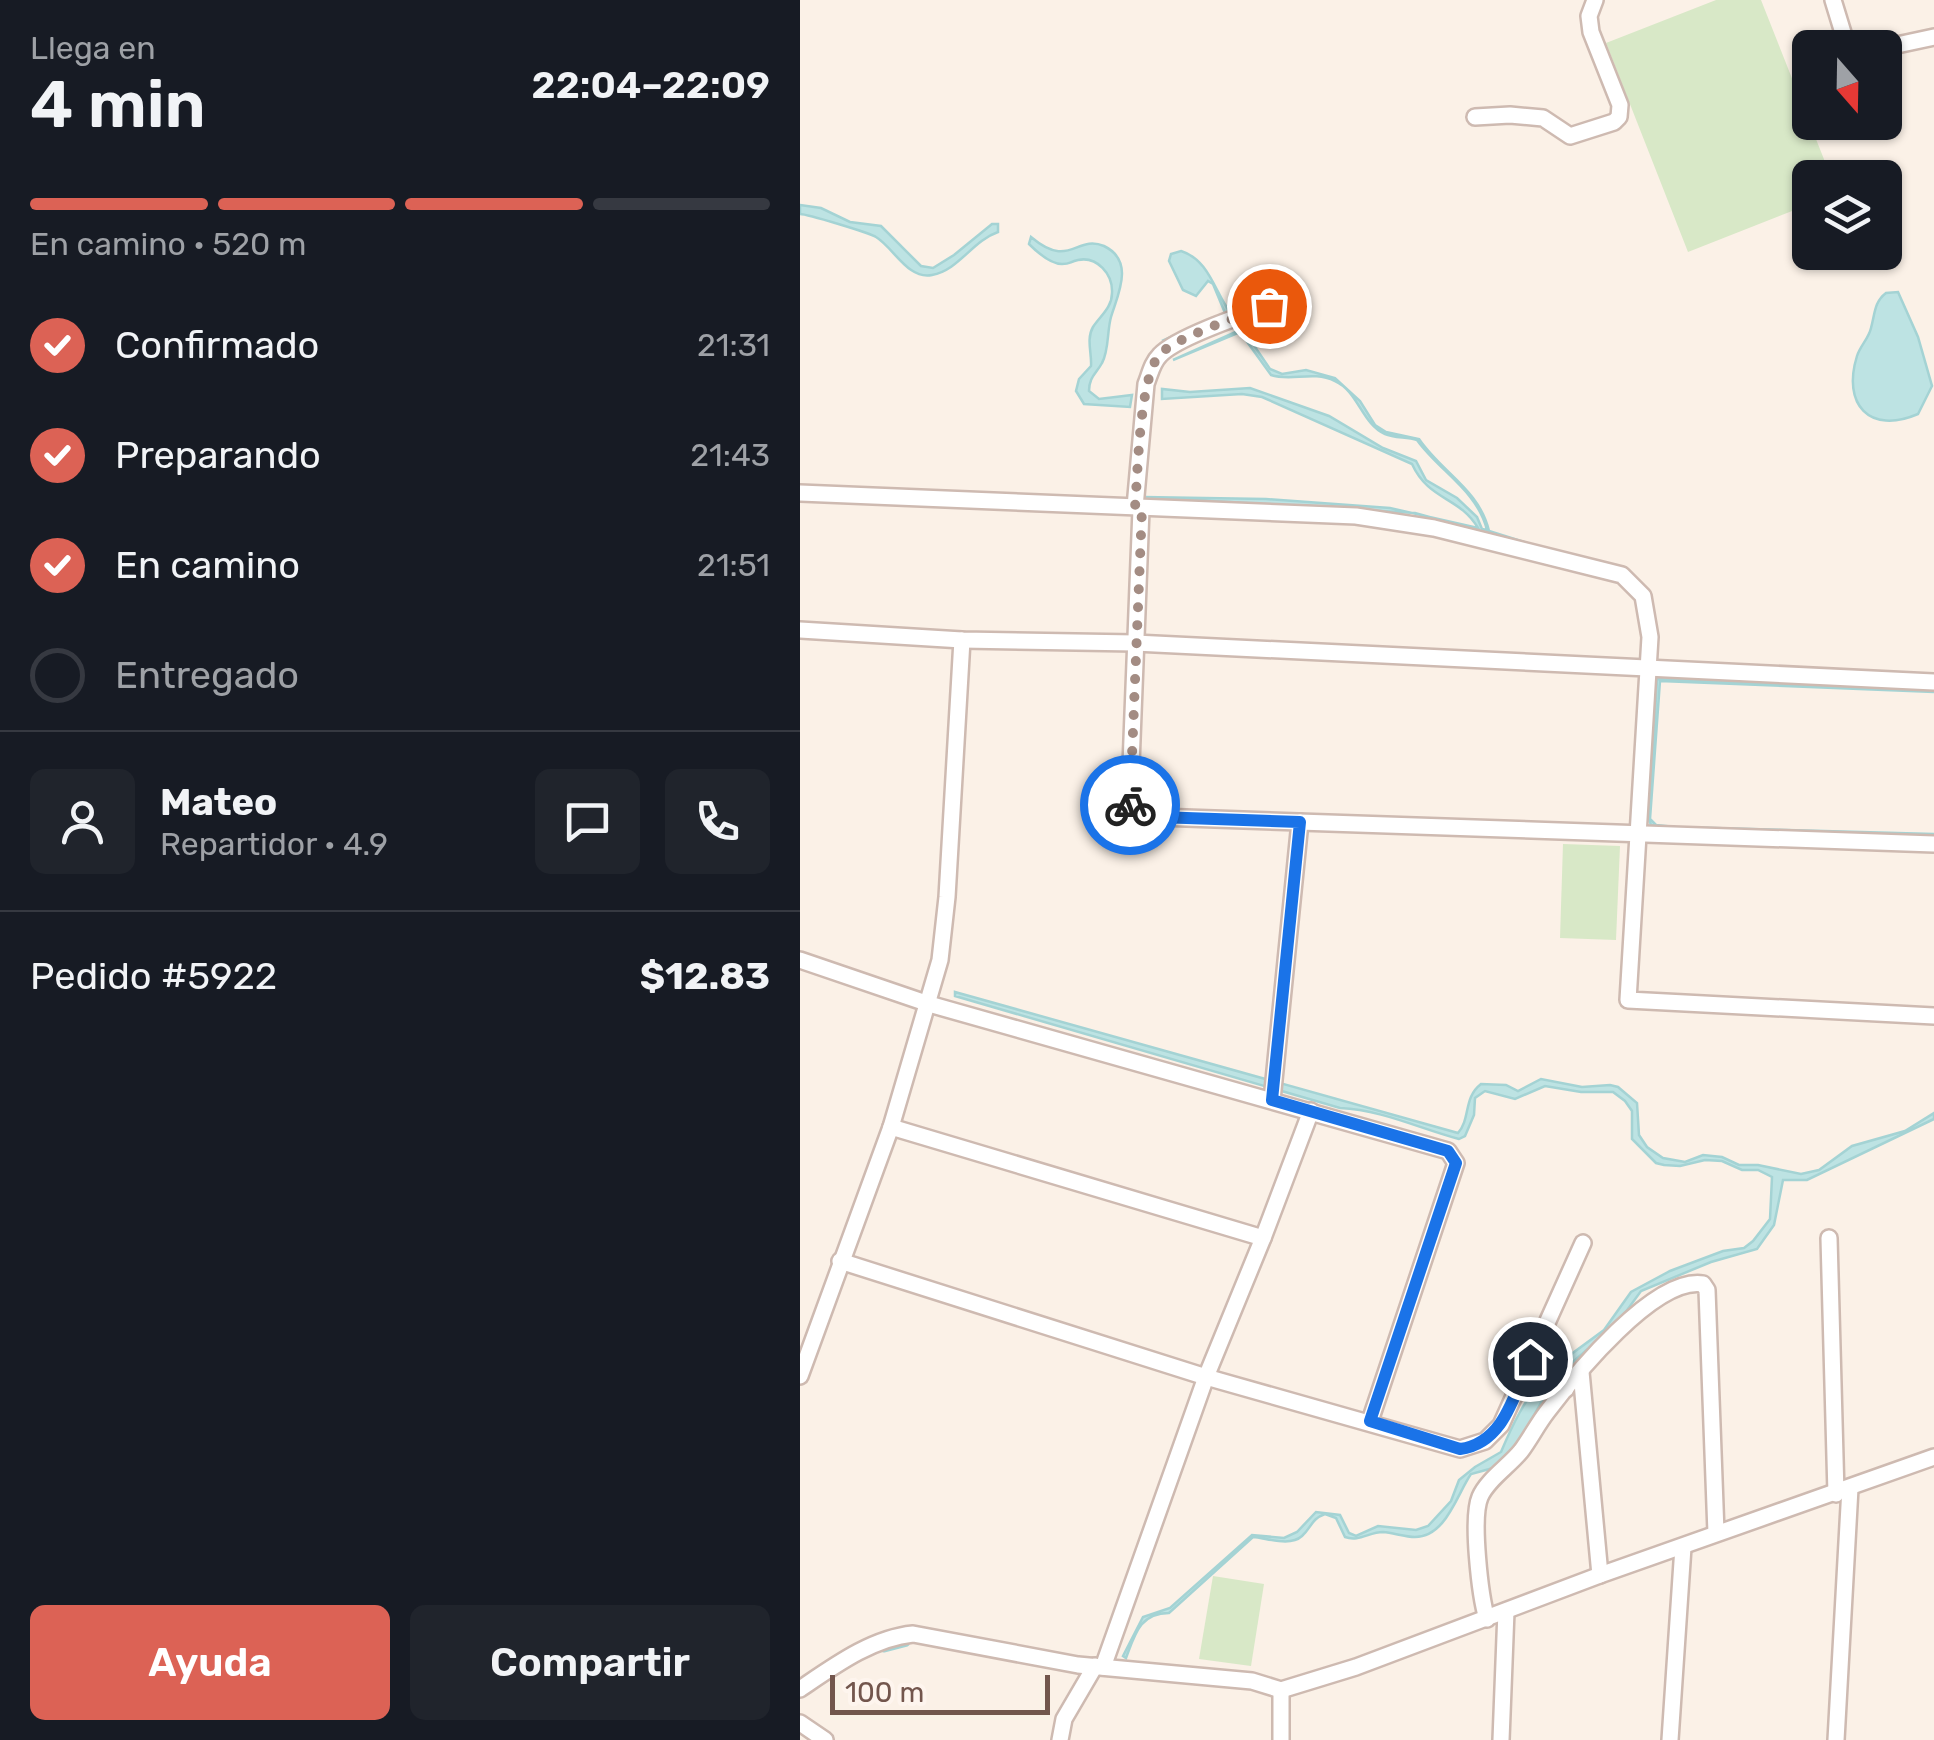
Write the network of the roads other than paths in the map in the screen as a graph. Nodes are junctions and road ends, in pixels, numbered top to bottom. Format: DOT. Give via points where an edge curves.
graph roads {
  1 [pos="1594,0"];
  2 [pos="1832,0"];
  3 [pos="1842,30"];
  4 [pos="1934,37"];
  5 [pos="1902,44"];
  6 [pos="1475,117"];
  7 [pos="1269,306"];
  8 [pos="800,493"];
  9 [pos="1138,508"];
  10 [pos="800,630"];
  11 [pos="962,640"];
  12 [pos="1134,642"];
  13 [pos="1649,668"];
  14 [pos="1934,682"];
  15 [pos="1300,822"];
  16 [pos="1638,834"];
  17 [pos="1934,844"];
  18 [pos="800,960"];
  19 [pos="930,1004"];
  20 [pos="1934,1016"];
  21 [pos="1272,1100"];
  22 [pos="1311,1111"];
  23 [pos="891,1127"];
  24 [pos="1264,1238"];
  25 [pos="1829,1238"];
  26 [pos="1582,1244"];
  27 [pos="840,1261"];
  28 [pos="1530,1359"];
  29 [pos="1580,1372"];
  30 [pos="800,1376"];
  31 [pos="1206,1377"];
  32 [pos="1566,1389"];
  33 [pos="1370,1421"];
  34 [pos="1934,1457"];
  35 [pos="1843,1491"];
  36 [pos="1716,1534"];
  37 [pos="1683,1547"];
  38 [pos="1600,1576"];
  39 [pos="1506,1612"];
  40 [pos="1487,1619"];
  41 [pos="1099,1667"];
  42 [pos="800,1688"];
  43 [pos="1282,1690"];
  44 [pos="800,1723"];
  45 [pos="825,1740"];
  46 [pos="1060,1740"];
  47 [pos="1282,1740"];
  48 [pos="1501,1740"];
  49 [pos="1670,1740"];
  50 [pos="1836,1740"];
  1 -- 6 [label="street" via="1589,24 1620,105 1614,122 1570,136 1543,118"];
  2 -- 3 [label="street"];
  4 -- 5 [label="street"];
  7 -- 9 [label="street" via="1160,354 1146,384"];
  8 -- 9 [label="street"];
  9 -- 12 [label="street"];
  9 -- 13 [label="street" via="1356,516 1434,528 1622,575 1648,609"];
  10 -- 11 [label="street"];
  11 -- 12 [label="street"];
  11 -- 19 [label="street" via="945,929"];
  12 -- 13 [label="street"];
  12 -- 15 [label="street" via="1129,816"];
  13 -- 14 [label="street"];
  13 -- 16 [label="street"];
  15 -- 16 [label="street"];
  15 -- 21 [label="street"];
  16 -- 17 [label="street"];
  16 -- 20 [label="street" via="1628,1000"];
  18 -- 19 [label="street"];
  19 -- 21 [label="street"];
  19 -- 23 [label="street"];
  21 -- 22 [label="street"];
  22 -- 24 [label="street"];
  22 -- 33 [label="street" via="1448,1151 1456,1163"];
  23 -- 24 [label="street"];
  23 -- 27 [label="street"];
  24 -- 31 [label="street"];
  25 -- 35 [label="street"];
  26 -- 28 [label="street"];
  27 -- 30 [label="street"];
  27 -- 31 [label="street"];
  28 -- 32 [label="street"];
  28 -- 33 [label="street" via="1494,1434 1472,1448"];
  29 -- 32 [label="street"];
  29 -- 36 [label="street" via="1652,1301 1703,1284"];
  29 -- 38 [label="street"];
  31 -- 33 [label="street"];
  31 -- 41 [label="street"];
  32 -- 40 [label="street" via="1478,1501 1478,1586"];
  34 -- 35 [label="street"];
  35 -- 36 [label="street"];
  35 -- 50 [label="street"];
  36 -- 37 [label="street"];
  37 -- 38 [label="street"];
  37 -- 49 [label="street"];
  38 -- 39 [label="street"];
  39 -- 40 [label="street"];
  39 -- 48 [label="street"];
  40 -- 43 [label="street"];
  41 -- 42 [label="street" via="913,1634 873,1644"];
  41 -- 43 [label="street" via="1252,1681"];
  41 -- 46 [label="street" via="1064,1719"];
  43 -- 47 [label="street"];
  44 -- 45 [label="street"];
}
